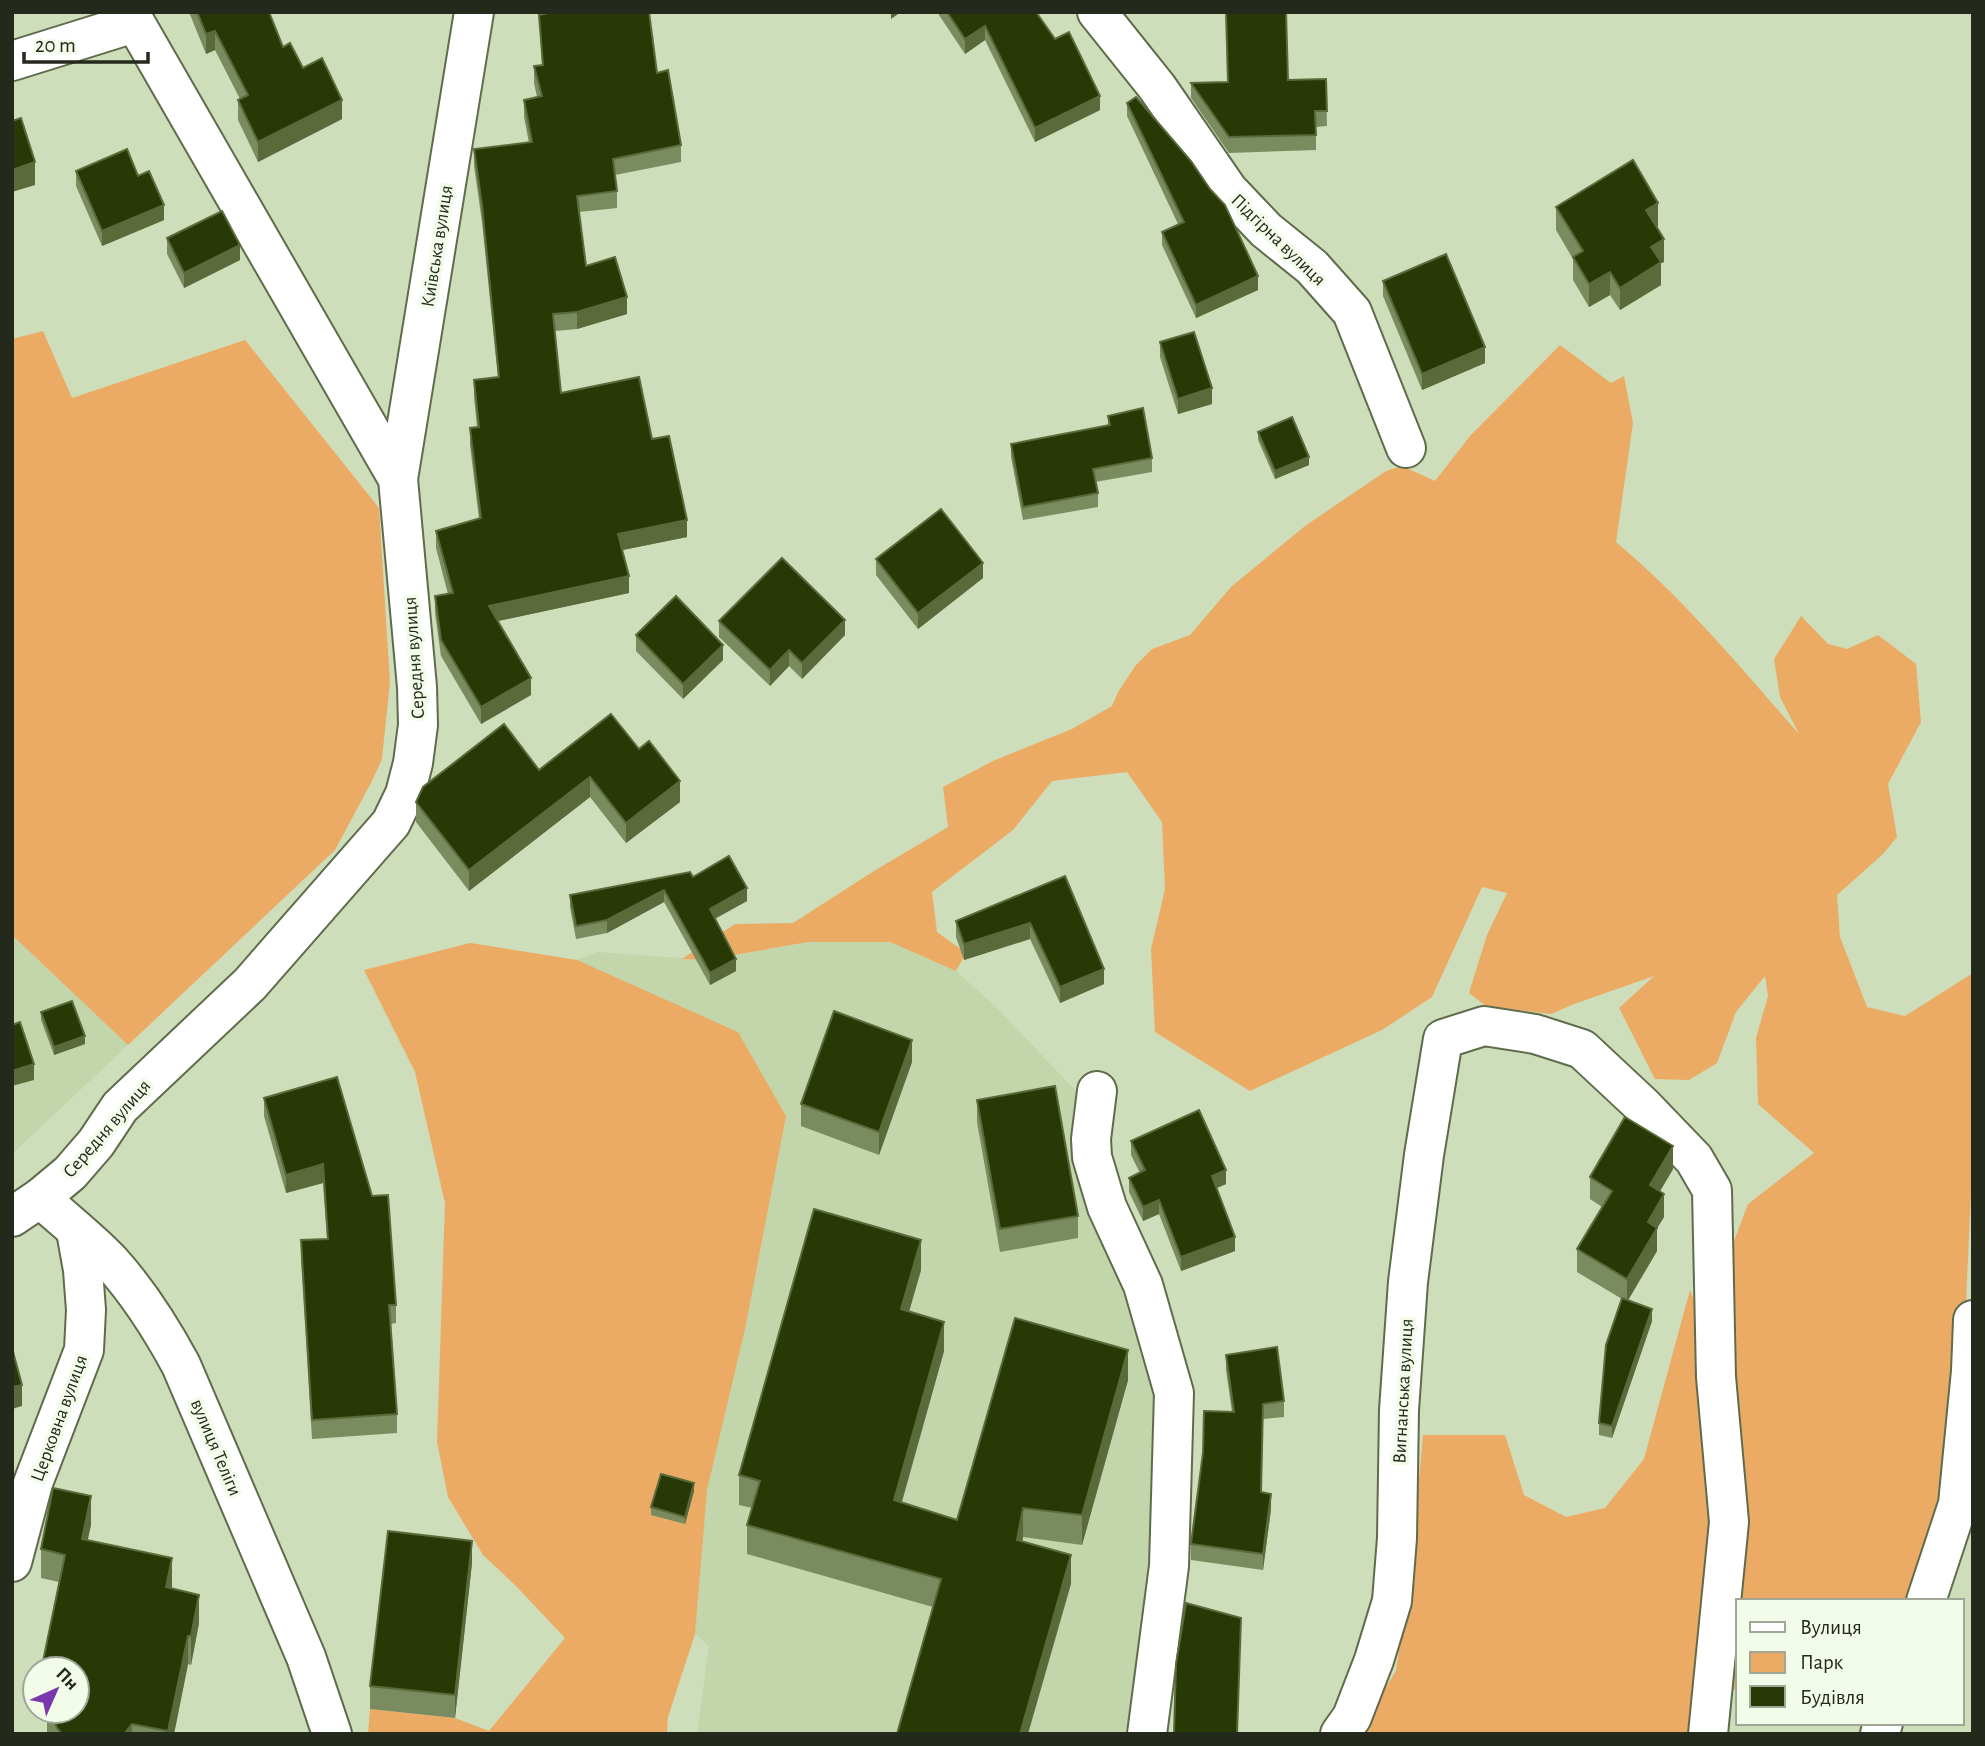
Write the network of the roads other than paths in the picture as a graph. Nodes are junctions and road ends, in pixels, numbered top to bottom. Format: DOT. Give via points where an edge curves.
graph roads {
  1 [pos="474,12"];
  2 [pos="1097,12"];
  3 [pos="131,18"];
  4 [pos="12,61"];
  5 [pos="1406,448"];
  6 [pos="398,479"];
  7 [pos="1097,1091"];
  8 [pos="26,1208"];
  9 [pos="76,1231"];
  10 [pos="1973,1320"];
  11 [pos="12,1562"];
  12 [pos="1927,1599"];
  13 [pos="332,1734"];
  14 [pos="1147,1734"];
  15 [pos="1339,1734"];
  16 [pos="1708,1734"];
  1 -- 6 [label="street, Київська вулиця"];
  2 -- 5 [label="street, Підгірна вулиця" via="1157,87 1228,190 1266,230 1312,267 1352,312"];
  3 -- 4 [label="street"];
  3 -- 6 [label="street, Середня вулиця"];
  6 -- 8 [label="street, Середня вулиця" via="418,725 408,783 391,823 250,984 120,1107 70,1173"];
  7 -- 14 [label="street" via="1092,1157 1107,1207 1143,1285 1174,1393 1169,1566"];
  8 -- 9 [label="street, вулиця Теліги"];
  9 -- 11 [label="street, Церковна вулиця" via="86,1310 84,1350 33,1483"];
  9 -- 13 [label="street, вулиця Теліги" via="135,1292 181,1365 306,1657"];
  10 -- 12 [label="street" via="1958,1504"];
  15 -- 16 [label="street, Вигнанська вулиця" via="1352,1717 1392,1601 1408,1282 1443,1039 1484,1026 1535,1034 1582,1049 1694,1158 1712,1191 1716,1377 1729,1522"];
}
